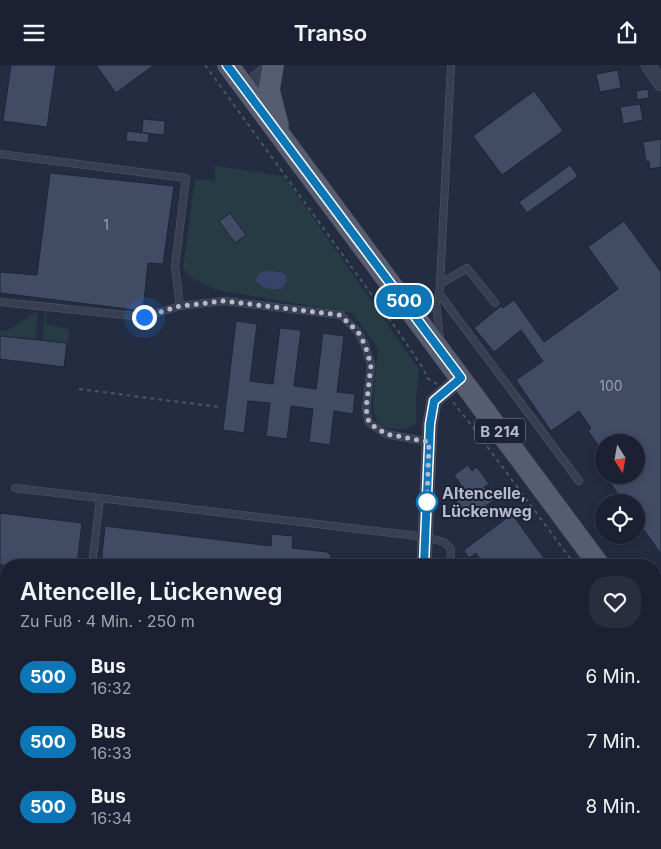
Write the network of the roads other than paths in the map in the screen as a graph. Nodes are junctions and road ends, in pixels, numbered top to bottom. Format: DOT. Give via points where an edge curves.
graph roads {
  1 [pos="228,65"];
  2 [pos="273,65"];
  3 [pos="451,65"];
  4 [pos="648,65"];
  5 [pos="661,84"];
  6 [pos="244,87"];
  7 [pos="281,137"];
  8 [pos="0,154"];
  9 [pos="440,284"];
  10 [pos="440,295"];
  11 [pos="0,302"];
  12 [pos="436,303"];
  13 [pos="495,303"];
  14 [pos="180,306"];
  15 [pos="417,318"];
  16 [pos="441,351"];
  17 [pos="461,378"];
  18 [pos="429,442"];
  19 [pos="579,481"];
  20 [pos="15,488"];
  21 [pos="100,499"];
  22 [pos="426,537"];
  23 [pos="93,559"];
  24 [pos="424,559"];
  25 [pos="450,559"];
  26 [pos="595,559"];
  1 -- 6 [label="main road, B 214"];
  2 -- 6 [label="street"];
  2 -- 7 [label="main road" via="269,90"];
  3 -- 9 [label="lane"];
  4 -- 5 [label="street"];
  6 -- 7 [label="main road, B 214"];
  7 -- 15 [label="main road, B 214"];
  8 -- 14 [label="lane" via="186,178 175,267"];
  9 -- 10 [label="lane"];
  9 -- 13 [label="lane" via="467,268"];
  10 -- 12 [label="lane"];
  10 -- 19 [label="lane"];
  11 -- 14 [label="lane" via="144,317"];
  12 -- 15 [label="lane"];
  12 -- 16 [label="lane"];
  14 -- 18 [label="lane" via="224,301 340,315 358,332 371,365 366,409 369,423 386,434"];
  15 -- 16 [label="main road, B 214"];
  16 -- 17 [label="main road, B 214"];
  17 -- 18 [label="street" via="434,401"];
  17 -- 26 [label="main road, B 214"];
  18 -- 22 [label="street"];
  20 -- 21 [label="lane"];
  21 -- 22 [label="lane"];
  21 -- 23 [label="lane"];
  22 -- 24 [label="street"];
  22 -- 25 [label="lane" via="444,542 451,549"];
}
